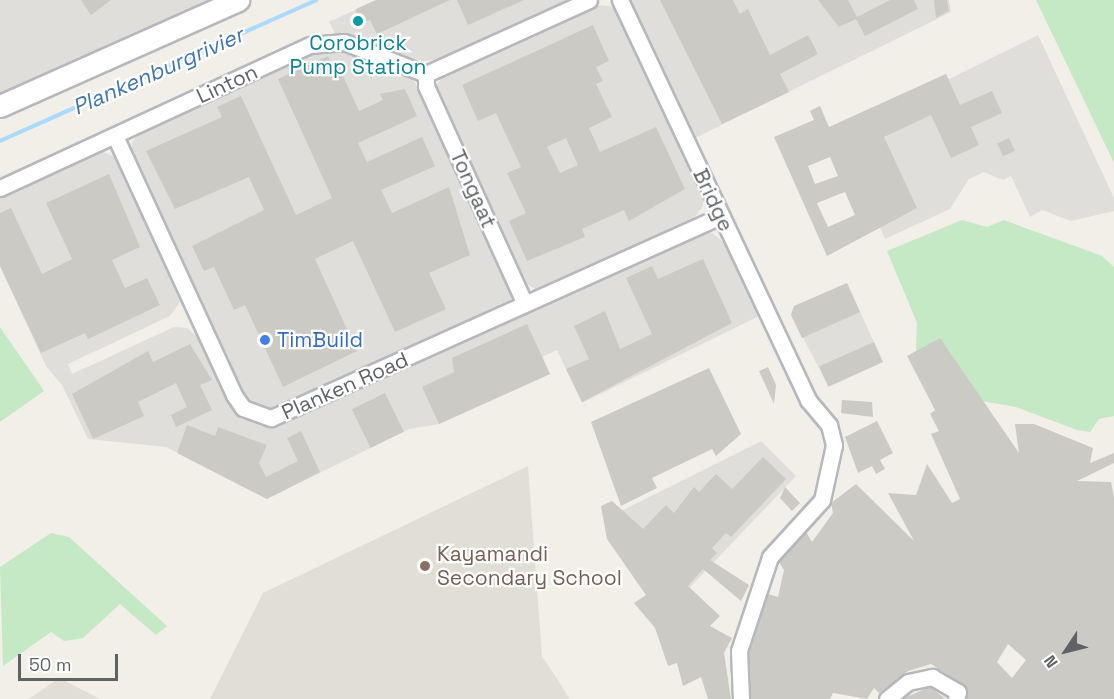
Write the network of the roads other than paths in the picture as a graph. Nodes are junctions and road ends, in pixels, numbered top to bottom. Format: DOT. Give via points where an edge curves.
graph roads {
  1 [pos="238,0"];
  2 [pos="589,0"];
  3 [pos="620,0"];
  4 [pos="426,74"];
  5 [pos="0,106"];
  6 [pos="115,136"];
  7 [pos="0,188"];
  8 [pos="721,216"];
  9 [pos="525,304"];
  10 [pos="741,699"];
  11 [pos="887,699"];
  12 [pos="956,699"];
  1 -- 5 [label="street"];
  2 -- 4 [label="street"];
  3 -- 8 [label="street, Bridge"];
  4 -- 6 [label="street, Linton" via="344,42 326,40"];
  4 -- 9 [label="street, Tongaat" via="426,86"];
  6 -- 7 [label="street, Linton"];
  6 -- 9 [label="street, Planken Road" via="234,395 255,415 288,413"];
  8 -- 9 [label="street, Planken Road"];
  8 -- 10 [label="street, Bridge" via="808,400 829,425 834,445 825,491 770,557 739,651"];
  11 -- 12 [label="street" via="908,682 932,677 958,692"];
}
